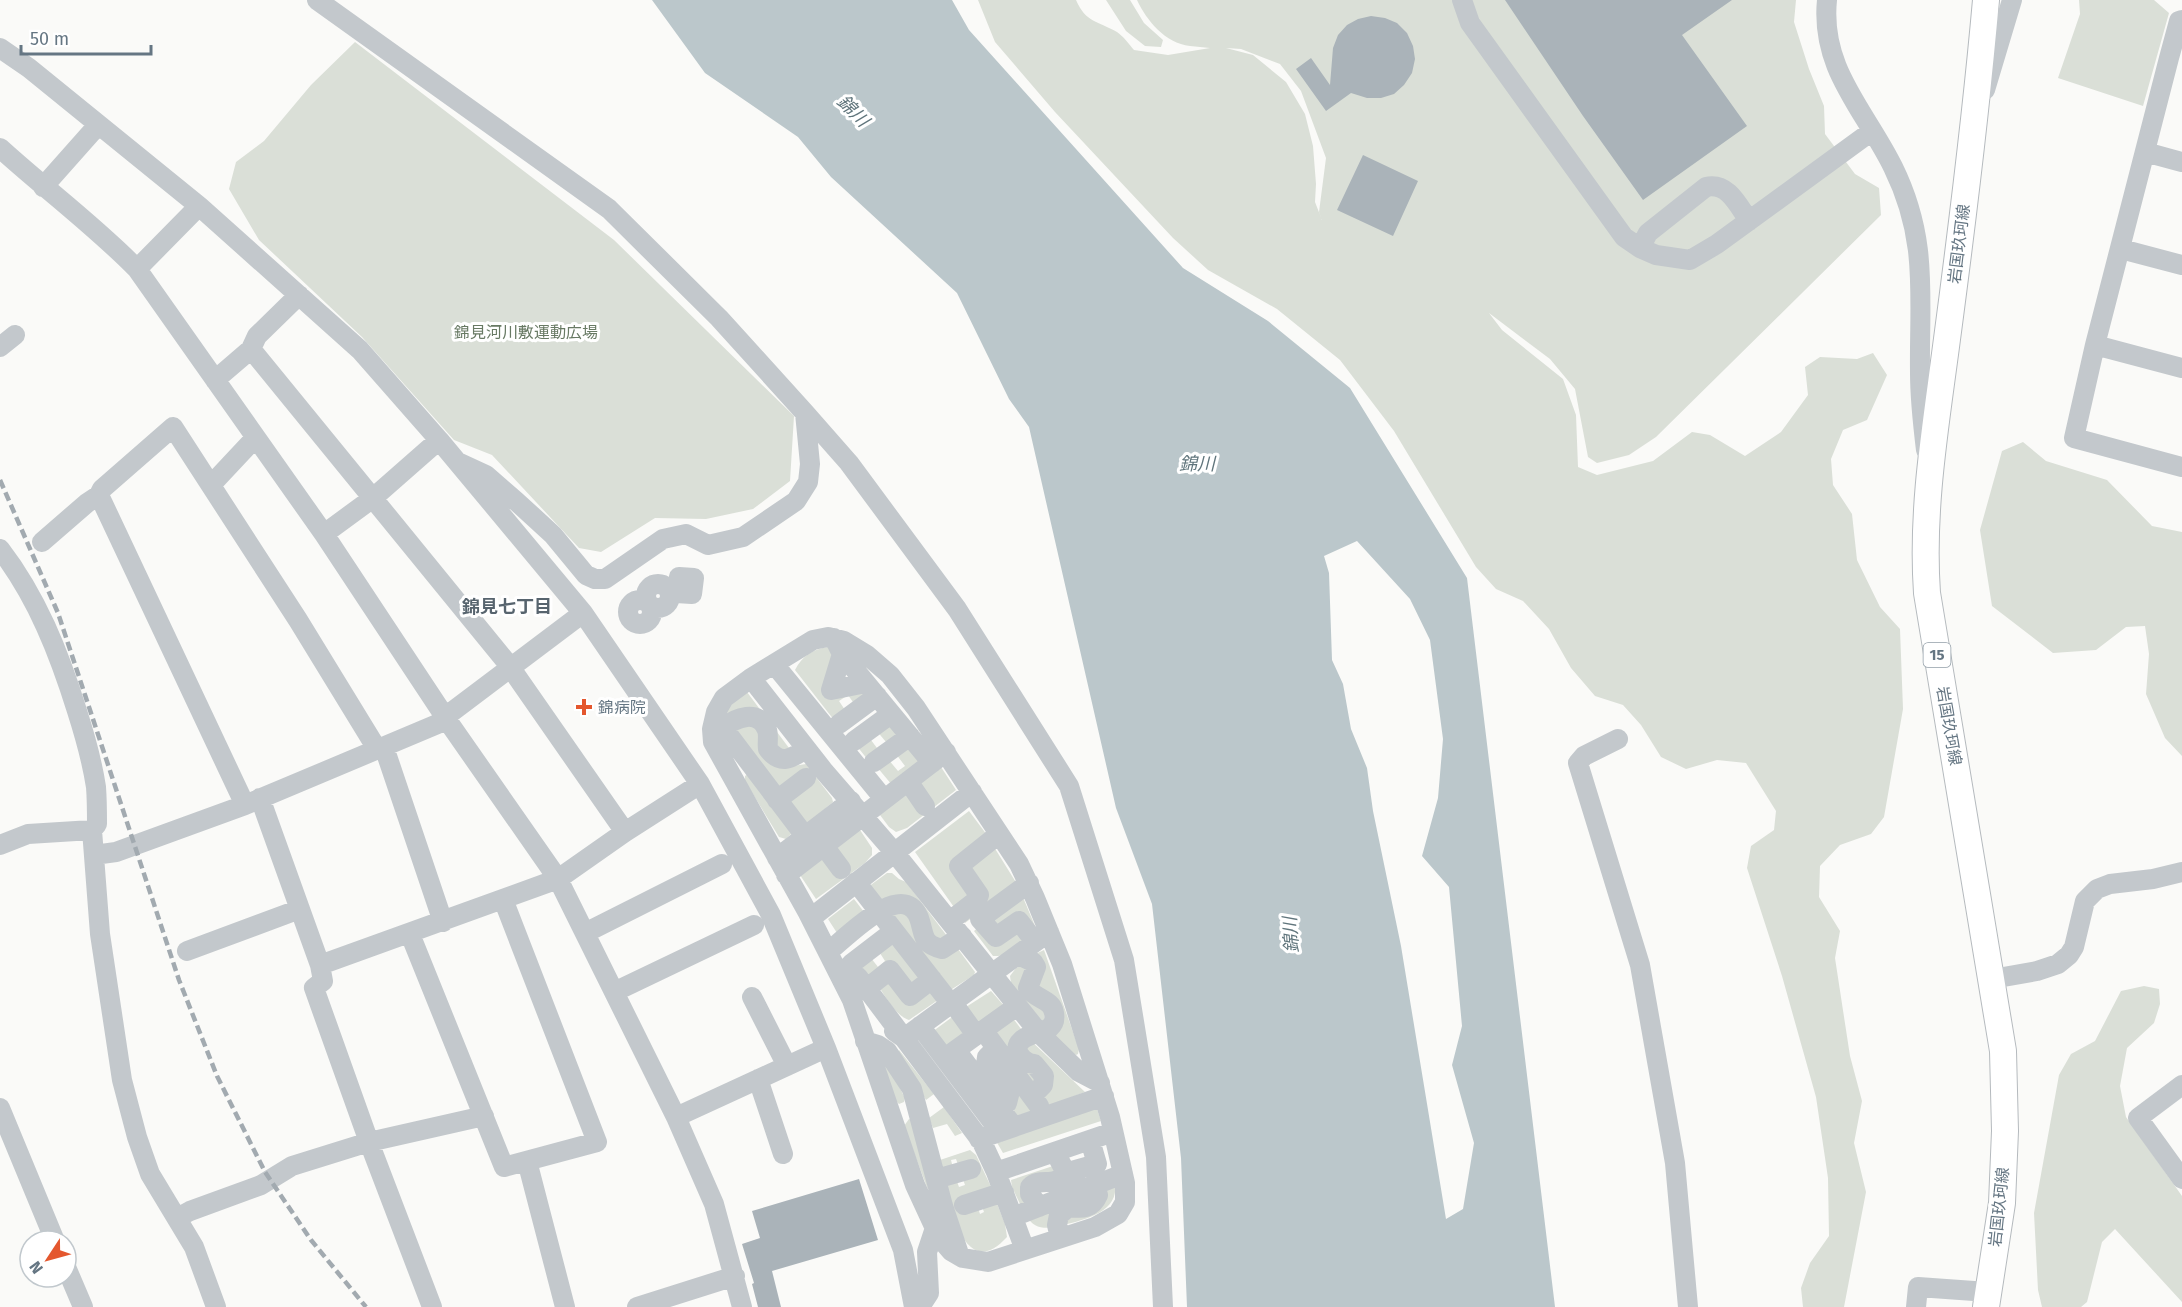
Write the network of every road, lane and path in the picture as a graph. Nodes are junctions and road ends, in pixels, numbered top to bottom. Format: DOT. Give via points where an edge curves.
graph roads {
  1 [pos="317,0"];
  2 [pos="1462,0"];
  3 [pos="1827,0"];
  4 [pos="1986,0"];
  5 [pos="2012,0"];
  6 [pos="2182,20"];
  7 [pos="0,48"];
  8 [pos="2175,59"];
  9 [pos="98,125"];
  10 [pos="1974,126"];
  11 [pos="1872,131"];
  12 [pos="0,148"];
  13 [pos="2145,152"];
  14 [pos="2182,162"];
  15 [pos="43,187"];
  16 [pos="199,206"];
  17 [pos="1749,221"];
  18 [pos="1640,248"];
  19 [pos="2121,249"];
  20 [pos="2182,266"];
  21 [pos="136,269"];
  22 [pos="299,295"];
  23 [pos="2095,345"];
  24 [pos="251,349"];
  25 [pos="2182,368"];
  26 [pos="215,380"];
  27 [pos="805,413"];
  28 [pos="255,438"];
  29 [pos="439,440"];
  30 [pos="455,460"];
  31 [pos="2182,467"];
  32 [pos="1929,480"];
  33 [pos="211,485"];
  34 [pos="99,495"];
  35 [pos="373,498"];
  36 [pos="324,534"];
  37 [pos="42,542"];
  38 [pos="0,549"];
  39 [pos="583,613"];
  40 [pos="838,646"];
  41 [pos="774,664"];
  42 [pos="510,667"];
  43 [pos="751,678"];
  44 [pos="871,690"];
  45 [pos="846,712"];
  46 [pos="891,714"];
  47 [pos="446,719"];
  48 [pos="719,723"];
  49 [pos="909,736"];
  50 [pos="1618,739"];
  51 [pos="380,748"];
  52 [pos="806,749"];
  53 [pos="882,754"];
  54 [pos="939,758"];
  55 [pos="806,778"];
  56 [pos="700,784"];
  57 [pos="972,792"];
  58 [pos="884,799"];
  59 [pos="777,800"];
  60 [pos="253,802"];
  61 [pos="925,806"];
  62 [pos="857,808"];
  63 [pos="92,830"];
  64 [pos="625,832"];
  65 [pos="999,834"];
  66 [pos="805,836"];
  67 [pos="0,845"];
  68 [pos="824,846"];
  69 [pos="894,852"];
  70 [pos="94,855"];
  71 [pos="723,864"];
  72 [pos="782,866"];
  73 [pos="2182,872"];
  74 [pos="849,875"];
  75 [pos="558,879"];
  76 [pos="1029,884"];
  77 [pos="503,899"];
  78 [pos="300,909"];
  79 [pos="879,911"];
  80 [pos="811,918"];
  81 [pos="980,919"];
  82 [pos="443,922"];
  83 [pos="754,926"];
  84 [pos="957,930"];
  85 [pos="894,931"];
  86 [pos="585,933"];
  87 [pos="410,934"];
  88 [pos="1042,937"];
  89 [pos="868,945"];
  90 [pos="187,951"];
  91 [pos="828,952"];
  92 [pos="1018,956"];
  93 [pos="320,965"];
  94 [pos="992,974"];
  95 [pos="858,977"];
  96 [pos="932,979"];
  97 [pos="1992,979"];
  98 [pos="614,992"];
  99 [pos="752,997"];
  100 [pos="952,1003"];
  101 [pos="1017,1006"];
  102 [pos="920,1026"];
  103 [pos="862,1033"];
  104 [pos="980,1033"];
  105 [pos="1040,1034"];
  106 [pos="904,1038"];
  107 [pos="826,1048"];
  108 [pos="996,1048"];
  109 [pos="950,1054"];
  110 [pos="786,1066"];
  111 [pos="758,1079"];
  112 [pos="2182,1085"];
  113 [pos="1102,1090"];
  114 [pos="1032,1096"];
  115 [pos="0,1108"];
  116 [pos="1000,1108"];
  117 [pos="918,1109"];
  118 [pos="484,1116"];
  119 [pos="1046,1116"];
  120 [pos="676,1117"];
  121 [pos="891,1118"];
  122 [pos="1007,1129"];
  123 [pos="1113,1132"];
  124 [pos="979,1139"];
  125 [pos="1090,1140"];
  126 [pos="369,1142"];
  127 [pos="8,1152"];
  128 [pos="1055,1152"];
  129 [pos="783,1154"];
  130 [pos="527,1161"];
  131 [pos="961,1172"];
  132 [pos="996,1172"];
  133 [pos="1123,1174"];
  134 [pos="936,1179"];
  135 [pos="2182,1179"];
  136 [pos="1086,1189"];
  137 [pos="1004,1192"];
  138 [pos="974,1205"];
  139 [pos="1039,1207"];
  140 [pos="1013,1217"];
  141 [pos="177,1218"];
  142 [pos="935,1228"];
  143 [pos="49,1229"];
  144 [pos="1060,1238"];
  145 [pos="1025,1250"];
  146 [pos="960,1257"];
  147 [pos="735,1276"];
  148 [pos="75,1289"];
  149 [pos="1987,1299"];
  150 [pos="83,1307"];
  151 [pos="216,1307"];
  152 [pos="432,1307"];
  153 [pos="565,1307"];
  154 [pos="637,1307"];
  155 [pos="742,1307"];
  156 [pos="915,1307"];
  157 [pos="920,1307"];
  158 [pos="1163,1307"];
  159 [pos="1688,1307"];
  160 [pos="1916,1307"];
  1 -- 27 [label="street" via="609,209 719,318"];
  2 -- 18 [label="street" via="1470,24 1624,237"];
  3 -- 11 [label="street" via="1827,39 1836,66"];
  4 -- 10 [label="main road, 岩国玖珂線 / 15"];
  5 -- 10 [label="street"];
  6 -- 8 [label="street"];
  7 -- 9 [label="street"];
  8 -- 13 [label="street"];
  9 -- 15 [label="street"];
  9 -- 16 [label="street"];
  10 -- 32 [label="main road, 岩国玖珂線 / 15"];
  11 -- 17 [label="street"];
  11 -- 32 [label="street" via="1893,166 1918,238 1922,278 1920,374"];
  12 -- 15 [label="street"];
  13 -- 14 [label="street"];
  13 -- 19 [label="street"];
  15 -- 21 [label="street" via="112,243"];
  16 -- 21 [label="street"];
  16 -- 22 [label="street"];
  17 -- 18 [label="street" via="1690,260 1656,255"];
  17 -- 18 [label="street" via="1726,190 1706,187 1648,233"];
  19 -- 20 [label="street"];
  19 -- 23 [label="street"];
  21 -- 26 [label="street"];
  22 -- 24 [label="street" via="257,336"];
  22 -- 29 [label="street" via="360,350"];
  23 -- 25 [label="street"];
  23 -- 31 [label="street" via="2074,438"];
  24 -- 26 [label="street"];
  24 -- 35 [label="street"];
  26 -- 28 [label="street"];
  27 -- 30 [label="street" via="810,464 808,482 796,501 743,537 708,545 686,534 663,539 605,579 586,575 553,535 486,475"];
  27 -- 158 [label="street" via="849,463 957,609 1069,786 1124,960 1156,1157"];
  28 -- 33 [label="street"];
  28 -- 36 [label="street"];
  29 -- 30 [label="street"];
  29 -- 35 [label="street"];
  30 -- 39 [label="street"];
  32 -- 97 [label="main road, 岩国玖珂線 / 15" via="1924,551 1927,593"];
  33 -- 34 [label="street" via="173,427"];
  33 -- 51 [label="street"];
  34 -- 37 [label="street"];
  34 -- 60 [label="street"];
  35 -- 36 [label="street"];
  35 -- 42 [label="street"];
  36 -- 47 [label="street"];
  38 -- 63 [label="street" via="19,574 64,670 96,788 97,824"];
  39 -- 42 [label="street"];
  39 -- 56 [label="street"];
  40 -- 41 [label="street" via="828,637 813,640"];
  40 -- 44 [label="street"];
  40 -- 44 [label="street" via="831,690"];
  40 -- 54 [label="street" via="844,641 867,654 890,675 916,708"];
  41 -- 43 [label="street"];
  41 -- 58 [label="street"];
  42 -- 47 [label="street"];
  42 -- 64 [label="street"];
  43 -- 48 [label="street" via="724,698"];
  43 -- 52 [label="street"];
  44 -- 45 [label="street"];
  44 -- 46 [label="street"];
  46 -- 49 [label="street"];
  46 -- 53 [label="street"];
  47 -- 51 [label="street"];
  47 -- 75 [label="street"];
  48 -- 52 [label="street" via="749,716 758,719 767,730 768,749 779,759 786,760"];
  48 -- 59 [label="street"];
  48 -- 72 [label="street" via="712,729 713,742"];
  49 -- 53 [label="street"];
  49 -- 54 [label="street"];
  50 -- 159 [label="street" via="1578,763 1640,965 1675,1163"];
  51 -- 60 [label="street"];
  51 -- 82 [label="street"];
  52 -- 62 [label="street"];
  53 -- 54 [label="street"];
  53 -- 58 [label="street"];
  53 -- 61 [label="street"];
  54 -- 57 [label="street"];
  55 -- 59 [label="street"];
  56 -- 64 [label="street"];
  56 -- 107 [label="street" via="771,915"];
  57 -- 65 [label="street"];
  57 -- 69 [label="street"];
  58 -- 62 [label="street"];
  59 -- 66 [label="street"];
  60 -- 70 [label="street" via="116,852"];
  60 -- 78 [label="street"];
  62 -- 66 [label="street"];
  62 -- 68 [label="street"];
  62 -- 69 [label="street"];
  63 -- 67 [label="street" via="28,834"];
  63 -- 70 [label="street"];
  64 -- 75 [label="street"];
  65 -- 76 [label="street"];
  65 -- 84 [label="street" via="959,866 979,895"];
  66 -- 72 [label="street"];
  68 -- 72 [label="street"];
  68 -- 74 [label="street"];
  69 -- 74 [label="street"];
  69 -- 84 [label="street"];
  70 -- 141 [label="street" via="100,934 122,1080 150,1174"];
  71 -- 86 [label="street"];
  72 -- 80 [label="street"];
  73 -- 97 [label="street" via="2097,889 2085,901 2074,946 2063,960"];
  74 -- 79 [label="street"];
  74 -- 80 [label="street"];
  75 -- 77 [label="street"];
  75 -- 86 [label="street"];
  76 -- 81 [label="street"];
  76 -- 88 [label="street"];
  77 -- 82 [label="street"];
  77 -- 130 [label="street" via="597,1142"];
  78 -- 90 [label="street"];
  78 -- 93 [label="street"];
  79 -- 84 [label="street" via="895,903 909,906 919,919 925,940 942,949"];
  79 -- 85 [label="street"];
  79 -- 89 [label="street"];
  80 -- 91 [label="street"];
  81 -- 84 [label="street"];
  81 -- 88 [label="street" via="996,938 1019,921"];
  82 -- 87 [label="street"];
  83 -- 98 [label="street"];
  84 -- 94 [label="street"];
  85 -- 89 [label="street"];
  85 -- 96 [label="street"];
  86 -- 98 [label="street"];
  87 -- 93 [label="street"];
  87 -- 118 [label="street"];
  88 -- 92 [label="street"];
  88 -- 113 [label="street" via="1062,964"];
  89 -- 91 [label="street"];
  89 -- 95 [label="street"];
  91 -- 103 [label="street" via="852,1000"];
  92 -- 94 [label="street"];
  92 -- 105 [label="street" via="1033,962 1028,988 1036,998 1048,1001 1055,1015 1054,1023"];
  93 -- 126 [label="street" via="322,981 314,988"];
  94 -- 100 [label="street"];
  94 -- 101 [label="street"];
  95 -- 96 [label="street" via="890,970 910,996"];
  95 -- 106 [label="street"];
  96 -- 100 [label="street"];
  97 -- 149 [label="main road, 岩国玖珂線 / 15" via="2003,1051 2005,1131 2002,1203"];
  98 -- 120 [label="street"];
  99 -- 110 [label="street"];
  100 -- 102 [label="street"];
  100 -- 104 [label="street"];
  101 -- 104 [label="street"];
  101 -- 105 [label="street"];
  102 -- 106 [label="street"];
  102 -- 109 [label="street"];
  103 -- 106 [label="street" via="876,1023"];
  103 -- 117 [label="street" via="887,1052 912,1089"];
  103 -- 121 [label="street"];
  104 -- 108 [label="street"];
  104 -- 109 [label="street"];
  105 -- 113 [label="street"];
  105 -- 114 [label="street" via="1018,1044 1017,1052 1022,1059 1034,1064 1044,1076"];
  106 -- 124 [label="street"];
  107 -- 110 [label="street"];
  107 -- 156 [label="street" via="903,1250"];
  108 -- 114 [label="street"];
  108 -- 116 [label="street" via="987,1057 986,1065 1010,1091 1007,1103"];
  109 -- 116 [label="street"];
  109 -- 122 [label="street"];
  110 -- 111 [label="street"];
  111 -- 120 [label="street"];
  111 -- 129 [label="street"];
  112 -- 135 [label="street" via="2138,1118"];
  113 -- 119 [label="street"];
  113 -- 123 [label="street"];
  114 -- 119 [label="street"];
  115 -- 127 [label="street"];
  116 -- 122 [label="street"];
  117 -- 121 [label="street"];
  117 -- 134 [label="street"];
  118 -- 126 [label="street"];
  118 -- 130 [label="street" via="504,1167"];
  119 -- 122 [label="street"];
  120 -- 147 [label="street" via="714,1204"];
  121 -- 142 [label="street"];
  122 -- 124 [label="street"];
  123 -- 125 [label="street"];
  123 -- 133 [label="street"];
  124 -- 132 [label="street"];
  125 -- 128 [label="street"];
  125 -- 136 [label="street" via="1097,1164 1072,1172"];
  126 -- 141 [label="street" via="292,1166 261,1185"];
  126 -- 152 [label="street"];
  127 -- 143 [label="street"];
  128 -- 132 [label="street"];
  128 -- 139 [label="street" via="1065,1171 1057,1181 1040,1181 1030,1187"];
  130 -- 153 [label="street"];
  131 -- 134 [label="street"];
  132 -- 137 [label="street"];
  133 -- 136 [label="street"];
  133 -- 144 [label="street" via="1125,1202 1118,1214 1095,1227"];
  134 -- 146 [label="street"];
  136 -- 139 [label="street"];
  136 -- 144 [label="street" via="1098,1195 1095,1201 1081,1209 1069,1207 1059,1215"];
  137 -- 138 [label="street"];
  137 -- 140 [label="street"];
  139 -- 140 [label="street"];
  140 -- 145 [label="street"];
  141 -- 151 [label="street" via="194,1247"];
  142 -- 146 [label="street"];
  142 -- 157 [label="street" via="927,1252 929,1293"];
  144 -- 145 [label="street"];
  145 -- 146 [label="street" via="988,1262"];
  147 -- 154 [label="street"];
  147 -- 155 [label="street"];
  148 -- 150 [label="street"];
  149 -- 160 [label="street" via="1918,1287"];
}
